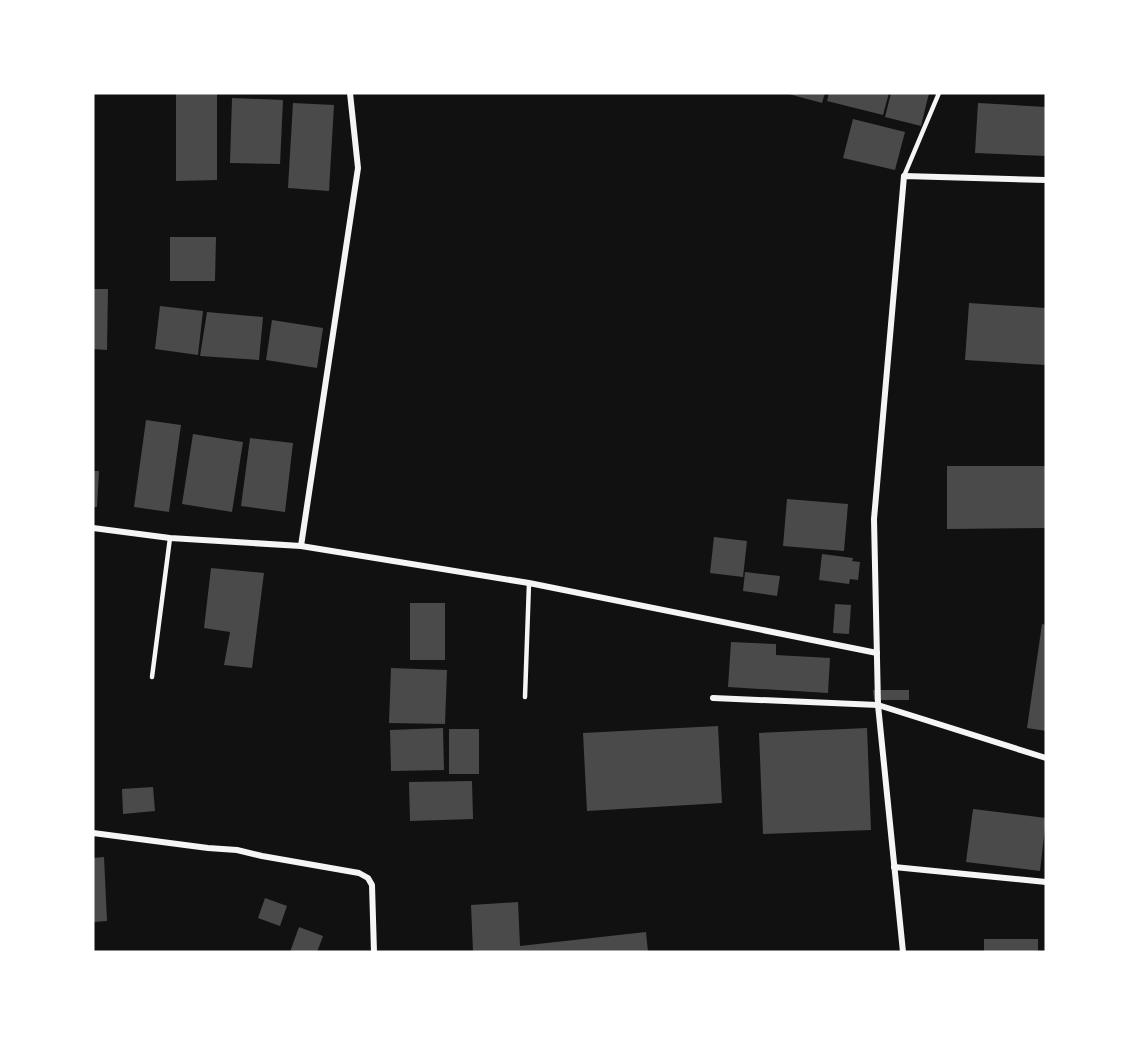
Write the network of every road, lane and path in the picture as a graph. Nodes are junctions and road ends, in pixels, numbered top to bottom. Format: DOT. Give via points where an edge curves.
graph roads {
  1 [pos="350,93"];
  2 [pos="939,93"];
  3 [pos="904,176"];
  4 [pos="1046,180"];
  5 [pos="93,528"];
  6 [pos="170,538"];
  7 [pos="301,546"];
  8 [pos="529,583"];
  9 [pos="877,653"];
  10 [pos="152,677"];
  11 [pos="525,697"];
  12 [pos="713,698"];
  13 [pos="878,705"];
  14 [pos="1046,758"];
  15 [pos="93,833"];
  16 [pos="894,867"];
  17 [pos="1046,882"];
  18 [pos="374,952"];
  19 [pos="903,952"];
  1 -- 7 [label="street" via="358,168"];
  2 -- 3 [label="lane"];
  3 -- 4 [label="street"];
  3 -- 9 [label="street" via="874,519"];
  5 -- 6 [label="street"];
  6 -- 7 [label="street"];
  6 -- 10 [label="lane"];
  7 -- 8 [label="street"];
  8 -- 9 [label="street"];
  8 -- 11 [label="lane"];
  9 -- 13 [label="street"];
  12 -- 13 [label="street"];
  13 -- 14 [label="street"];
  13 -- 16 [label="street"];
  15 -- 18 [label="street" via="237,850 359,873 372,885"];
  16 -- 17 [label="street"];
  16 -- 19 [label="street"];
}
